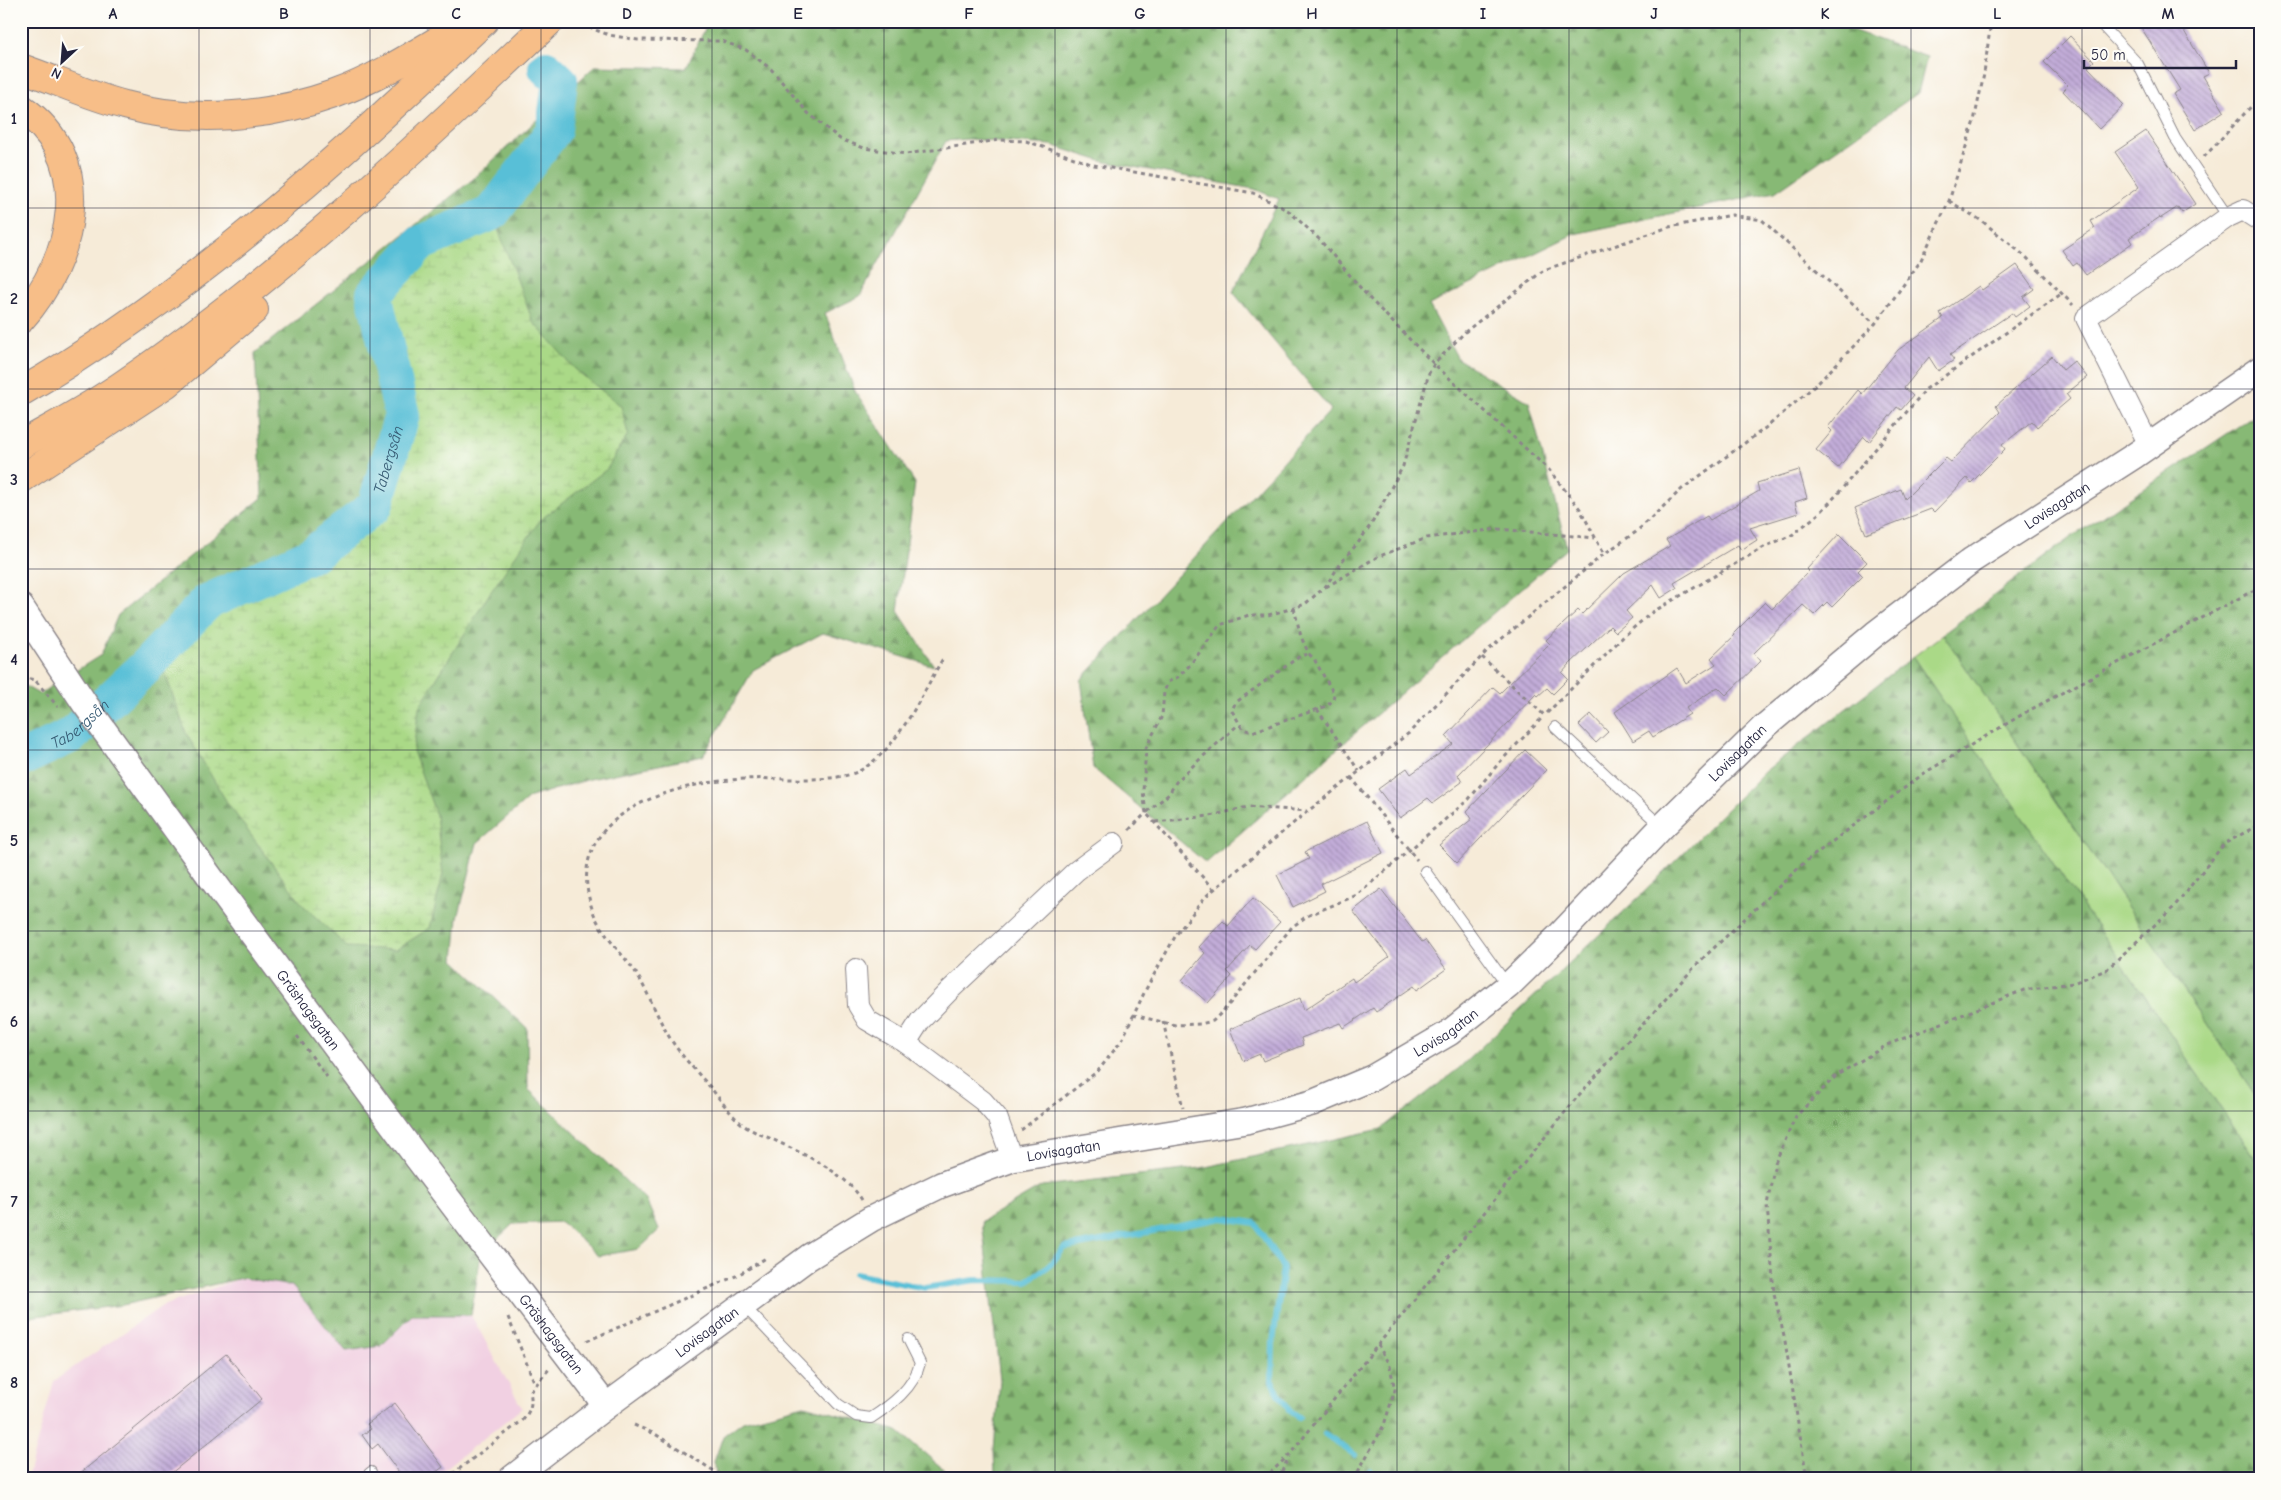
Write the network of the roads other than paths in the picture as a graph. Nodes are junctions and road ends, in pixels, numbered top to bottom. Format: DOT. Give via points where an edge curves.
graph roads {
  1 [pos="471,21"];
  2 [pos="484,21"];
  3 [pos="550,21"];
  4 [pos="2098,21"];
  5 [pos="434,54"];
  6 [pos="21,68"];
  7 [pos="21,108"];
  8 [pos="400,164"];
  9 [pos="2228,217"];
  10 [pos="2259,218"];
  11 [pos="21,319"];
  12 [pos="2260,369"];
  13 [pos="21,392"];
  14 [pos="21,445"];
  15 [pos="2149,446"];
  16 [pos="21,479"];
  17 [pos="25,620"];
  18 [pos="1555,727"];
  19 [pos="1662,827"];
  20 [pos="1114,843"];
  21 [pos="1425,871"];
  22 [pos="856,969"];
  23 [pos="1508,986"];
  24 [pos="906,1043"];
  25 [pos="1008,1149"];
  26 [pos="743,1305"];
  27 [pos="908,1339"];
  28 [pos="606,1406"];
  29 [pos="511,1479"];
  1 -- 5 [label="highway"];
  2 -- 5 [label="highway"];
  3 -- 8 [label="highway"];
  4 -- 9 [label="lane" via="2138,64 2175,138"];
  5 -- 6 [label="highway" via="334,94 294,105 213,116 168,114 126,106"];
  5 -- 13 [label="highway" via="309,183 229,249 107,339"];
  7 -- 11 [label="highway" via="47,133 60,153 68,174 71,199 64,248 41,293"];
  8 -- 14 [label="highway" via="206,326 124,384"];
  8 -- 16 [label="highway" via="266,299 219,341 166,384"];
  9 -- 10 [label="street" via="2243,210"];
  9 -- 15 [label="street" via="2086,318"];
  12 -- 15 [label="street, Lovisagatan"];
  15 -- 19 [label="street, Lovisagatan" via="1972,560 1875,634 1764,727"];
  17 -- 28 [label="street, Gräshagsgatan" via="74,709 101,727 412,1151"];
  18 -- 19 [label="lane"];
  19 -- 23 [label="street, Lovisagatan"];
  20 -- 24 [label="street" via="1076,871 950,990 920,1021"];
  21 -- 23 [label="lane"];
  22 -- 24 [label="street, Lovisagatan" via="858,1005 867,1020"];
  23 -- 25 [label="street, Lovisagatan" via="1449,1033 1372,1078 1312,1103 1185,1132"];
  24 -- 25 [label="street, Lovisagatan" via="983,1101 997,1117"];
  25 -- 26 [label="street, Lovisagatan" via="871,1219 809,1257"];
  26 -- 27 [label="lane" via="838,1404 856,1416 871,1418 894,1403 918,1374 920,1363"];
  26 -- 28 [label="street, Lovisagatan"];
  28 -- 29 [label="street, Lovisagatan"];
}
